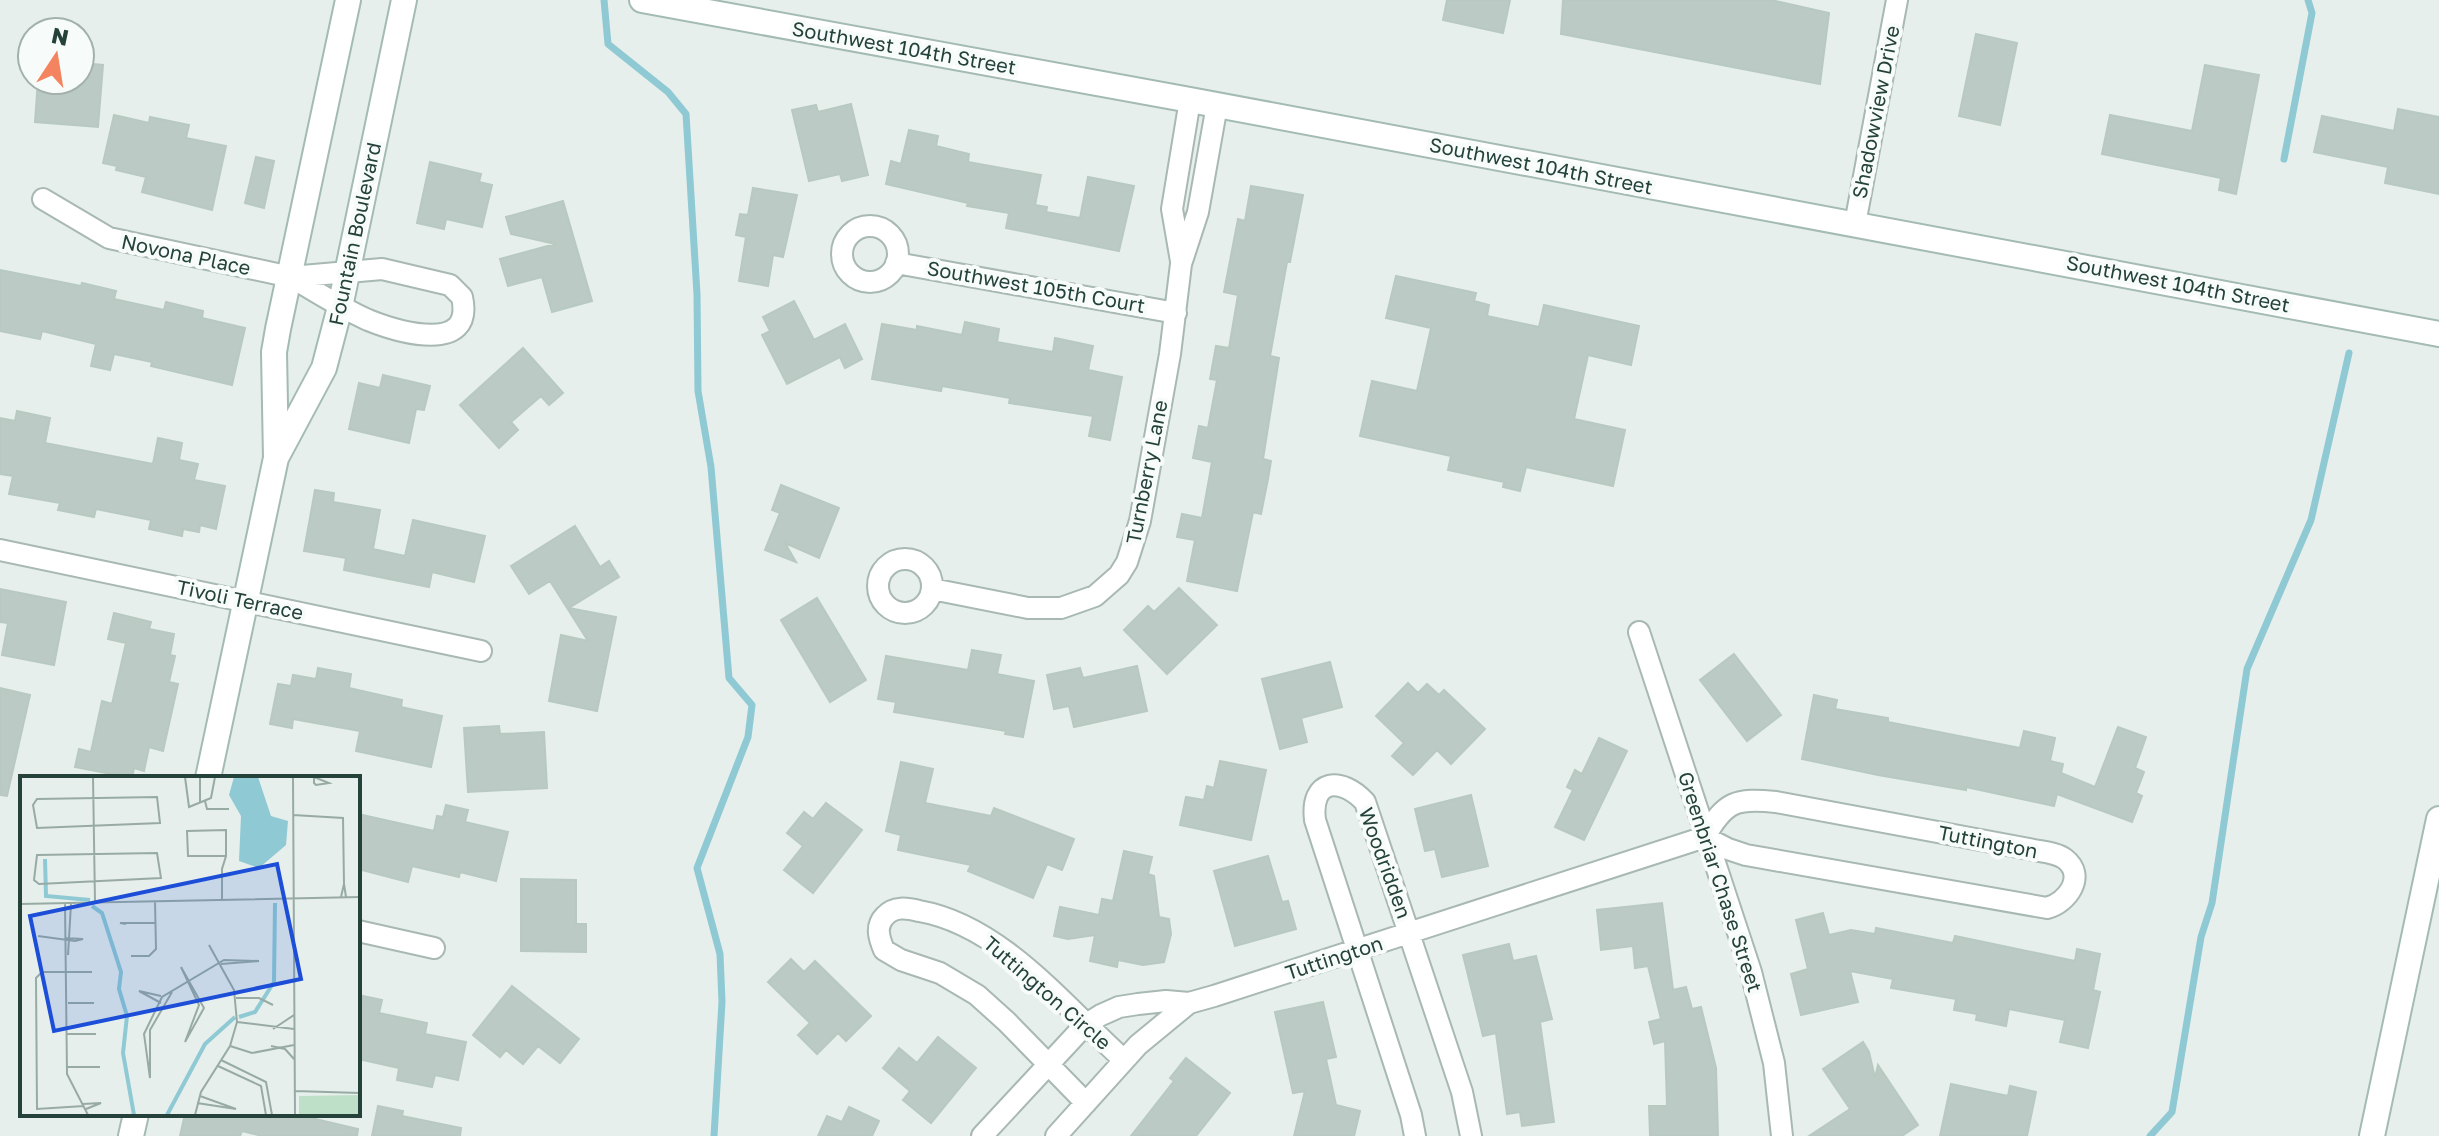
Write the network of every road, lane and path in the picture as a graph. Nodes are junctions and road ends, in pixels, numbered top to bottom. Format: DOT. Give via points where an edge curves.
graph roads {
  1 [pos="348,0"];
  2 [pos="404,0"];
  3 [pos="645,0"];
  4 [pos="1897,0"];
  5 [pos="1190,100"];
  6 [pos="1217,105"];
  7 [pos="43,199"];
  8 [pos="1855,224"];
  9 [pos="896,263"];
  10 [pos="1181,264"];
  11 [pos="346,272"];
  12 [pos="291,277"];
  13 [pos="340,307"];
  14 [pos="1176,313"];
  15 [pos="2439,334"];
  16 [pos="276,458"];
  17 [pos="0,550"];
  18 [pos="932,589"];
  19 [pos="246,601"];
  20 [pos="1639,632"];
  21 [pos="481,651"];
  22 [pos="208,776"];
  23 [pos="2439,819"];
  24 [pos="1705,837"];
  25 [pos="360,931"];
  26 [pos="1410,934"];
  27 [pos="434,948"];
  28 [pos="1357,951"];
  29 [pos="1189,1003"];
  30 [pos="1085,1025"];
  31 [pos="1124,1060"];
  32 [pos="1048,1064"];
  33 [pos="1086,1103"];
  34 [pos="136,1116"];
  35 [pos="131,1136"];
  36 [pos="982,1136"];
  37 [pos="1056,1136"];
  38 [pos="1415,1136"];
  39 [pos="1471,1136"];
  40 [pos="1782,1136"];
  41 [pos="2372,1136"];
  1 -- 12 [label="main road, Fountain Boulevard"];
  2 -- 11 [label="main road, Fountain Boulevard"];
  3 -- 5 [label="main road, Southwest 104th Street"];
  4 -- 8 [label="street, Shadowview Drive"];
  5 -- 6 [label="main road, Southwest 104th Street"];
  5 -- 10 [label="street, Turnberry Lane" via="1172,209"];
  6 -- 8 [label="main road, Southwest 104th Street"];
  6 -- 10 [label="street, Turnberry Lane" via="1198,212"];
  7 -- 12 [label="street, Novona Place" via="109,238"];
  8 -- 15 [label="main road, Southwest 104th Street"];
  9 -- 14 [label="street, Southwest 105th Court"];
  10 -- 14 [label="street, Turnberry Lane"];
  11 -- 12 [label="street, Novona Place"];
  11 -- 13 [label="main road, Fountain Boulevard"];
  11 -- 13 [label="street, Novona Place" via="382,269 450,285 462,297 463,318 452,333 427,335"];
  12 -- 13 [label="street, Novona Place"];
  12 -- 16 [label="main road, Fountain Boulevard" via="274,352"];
  13 -- 16 [label="main road, Fountain Boulevard" via="324,368"];
  14 -- 18 [label="street, Turnberry Lane" via="1140,521 1119,575 1095,596 1044,610"];
  16 -- 19 [label="main road, Fountain Boulevard"];
  17 -- 19 [label="street, Tivoli Terrace"];
  19 -- 21 [label="street, Tivoli Terrace"];
  19 -- 22 [label="main road, Fountain Boulevard"];
  20 -- 24 [label="street, Greenbriar Chase Street"];
  23 -- 41 [label="main road"];
  24 -- 24 [label="street, Tuttington" via="1746,855 2047,908 2066,899 2075,880 2069,863 2054,854 1776,802 1733,803 1718,814"];
  24 -- 26 [label="street, Tuttington"];
  24 -- 40 [label="street, Greenbriar Chase Street" via="1732,908 1766,1029"];
  25 -- 27 [label="street"];
  26 -- 28 [label="street, Tuttington"];
  26 -- 28 [label="street, Woodridden" via="1365,802 1348,787 1326,787 1314,799 1315,820"];
  26 -- 39 [label="street, Woodridden" via="1462,1092"];
  28 -- 29 [label="street, Tuttington"];
  28 -- 38 [label="street, Woodridden"];
  29 -- 30 [label="street, Tuttington" via="1119,1007"];
  29 -- 31 [label="street, Tuttington"];
  30 -- 31 [label="street, Tuttington Circle"];
  30 -- 32 [label="street, Tuttington"];
  30 -- 32 [label="street, Tuttington Circle" via="982,935 925,912 895,909 886,914 878,932 884,950 977,995"];
  31 -- 33 [label="street, Tuttington"];
  32 -- 33 [label="street, Tuttington Circle"];
  32 -- 36 [label="street, Tuttington"];
  33 -- 37 [label="street, Tuttington"];
  34 -- 35 [label="main road"];
}
